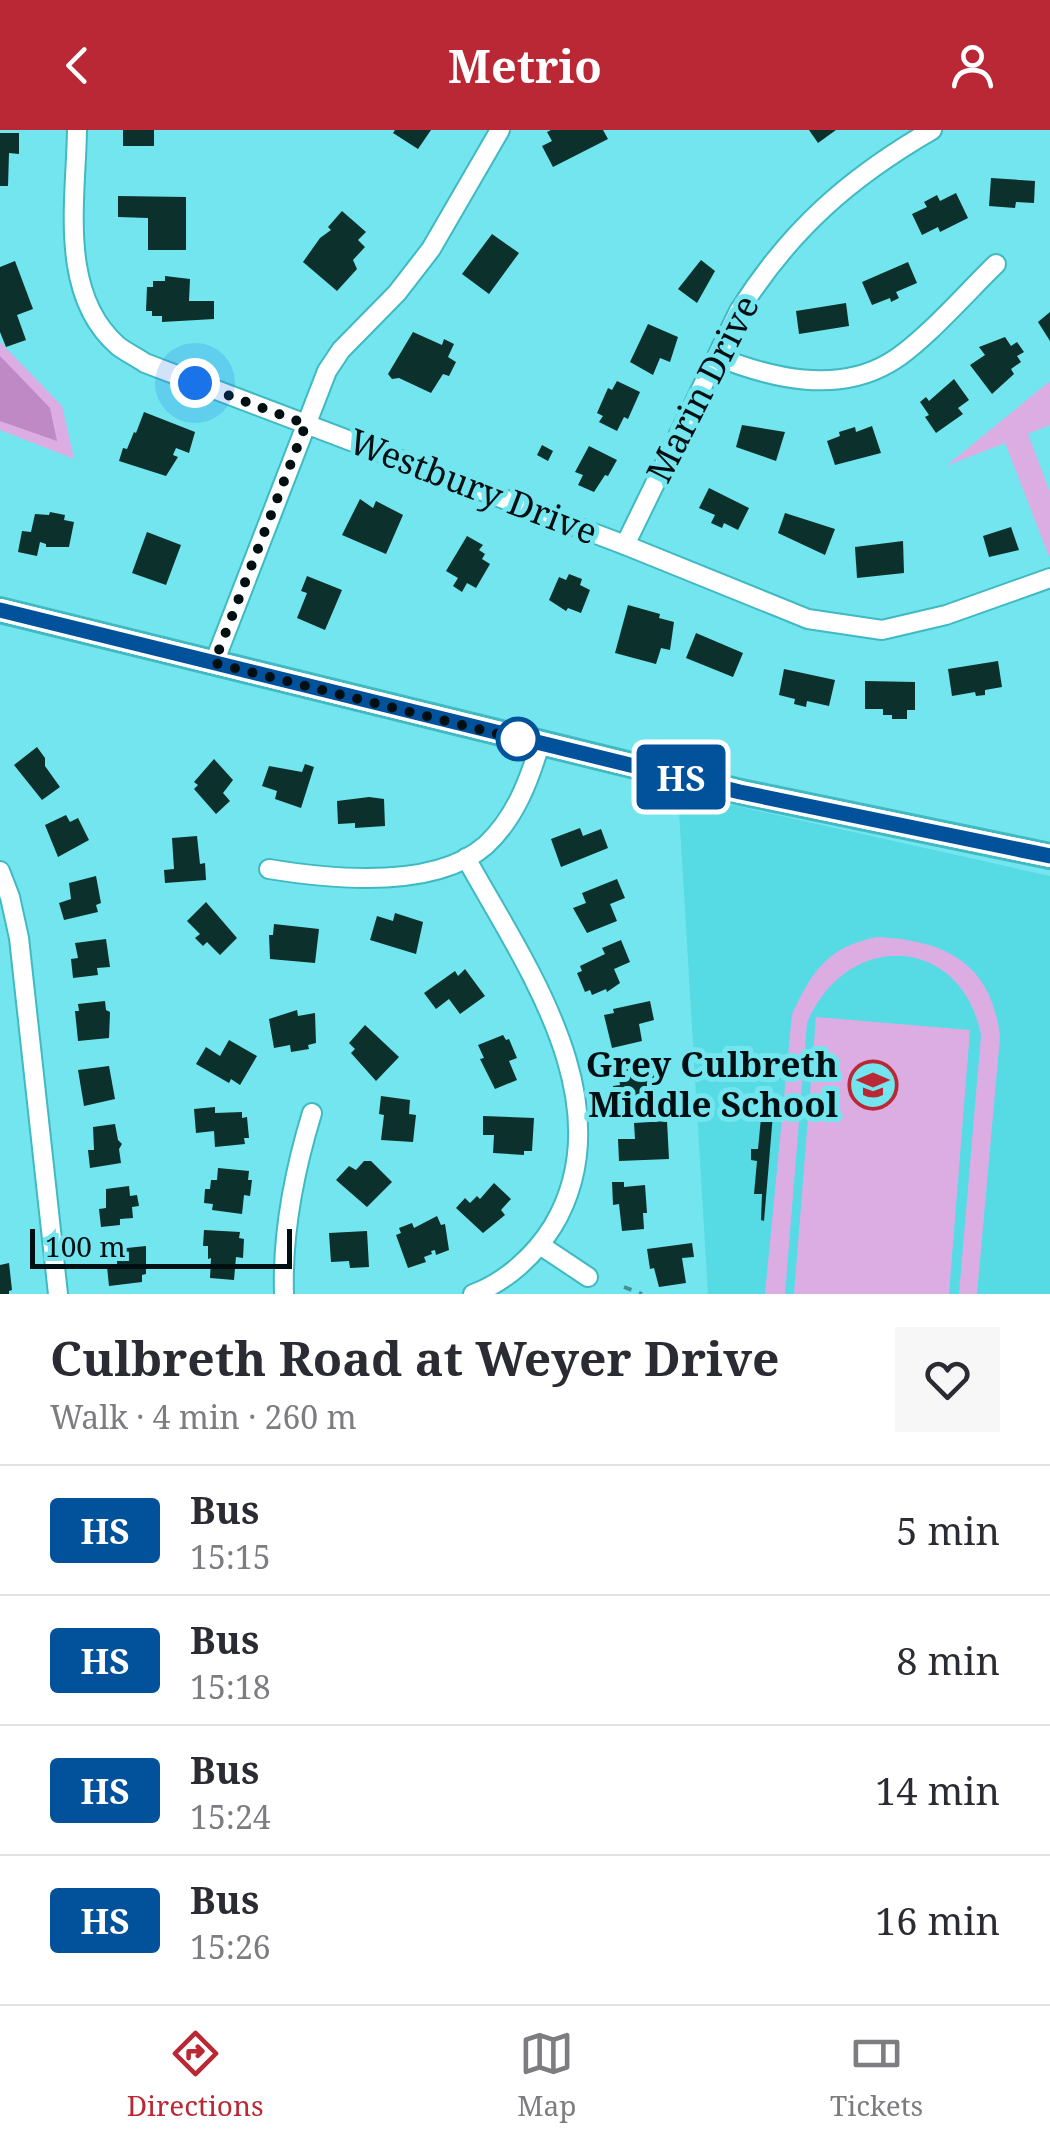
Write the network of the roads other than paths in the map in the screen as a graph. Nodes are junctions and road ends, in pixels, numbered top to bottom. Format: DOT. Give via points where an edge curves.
graph roads {
  1 [pos="77,130"];
  2 [pos="500,130"];
  3 [pos="932,130"];
  4 [pos="996,264"];
  5 [pos="718,356"];
  6 [pos="306,424"];
  7 [pos="625,545"];
  8 [pos="1050,578"];
  9 [pos="0,610"];
  10 [pos="214,663"];
  11 [pos="540,744"];
  12 [pos="1050,856"];
  13 [pos="466,858"];
  14 [pos="269,869"];
  15 [pos="0,872"];
  16 [pos="312,1113"];
  17 [pos="540,1246"];
  18 [pos="588,1277"];
  19 [pos="58,1294"];
  20 [pos="284,1294"];
  21 [pos="474,1294"];
  1 -- 6 [label="street, Westbury Drive" via="76,265 98,322 145,363"];
  2 -- 6 [label="street" via="431,249 332,362"];
  3 -- 5 [label="street, Marin Drive" via="862,173 786,247 739,310"];
  4 -- 5 [label="street" via="890,363 857,376 794,380"];
  5 -- 7 [label="street, Marin Drive"];
  6 -- 7 [label="street, Westbury Drive"];
  6 -- 10 [label="street"];
  7 -- 8 [label="street, Westbury Drive" via="808,619 872,629 946,615"];
  9 -- 10 [label="street"];
  10 -- 11 [label="street"];
  11 -- 12 [label="street"];
  11 -- 13 [label="street" via="517,805 494,837"];
  13 -- 14 [label="street" via="380,879"];
  13 -- 17 [label="street" via="547,1003 572,1087 578,1134 572,1182"];
  15 -- 19 [label="street" via="19,938"];
  16 -- 20 [label="street" via="287,1221"];
  17 -- 18 [label="street"];
  17 -- 21 [label="street"];
}
